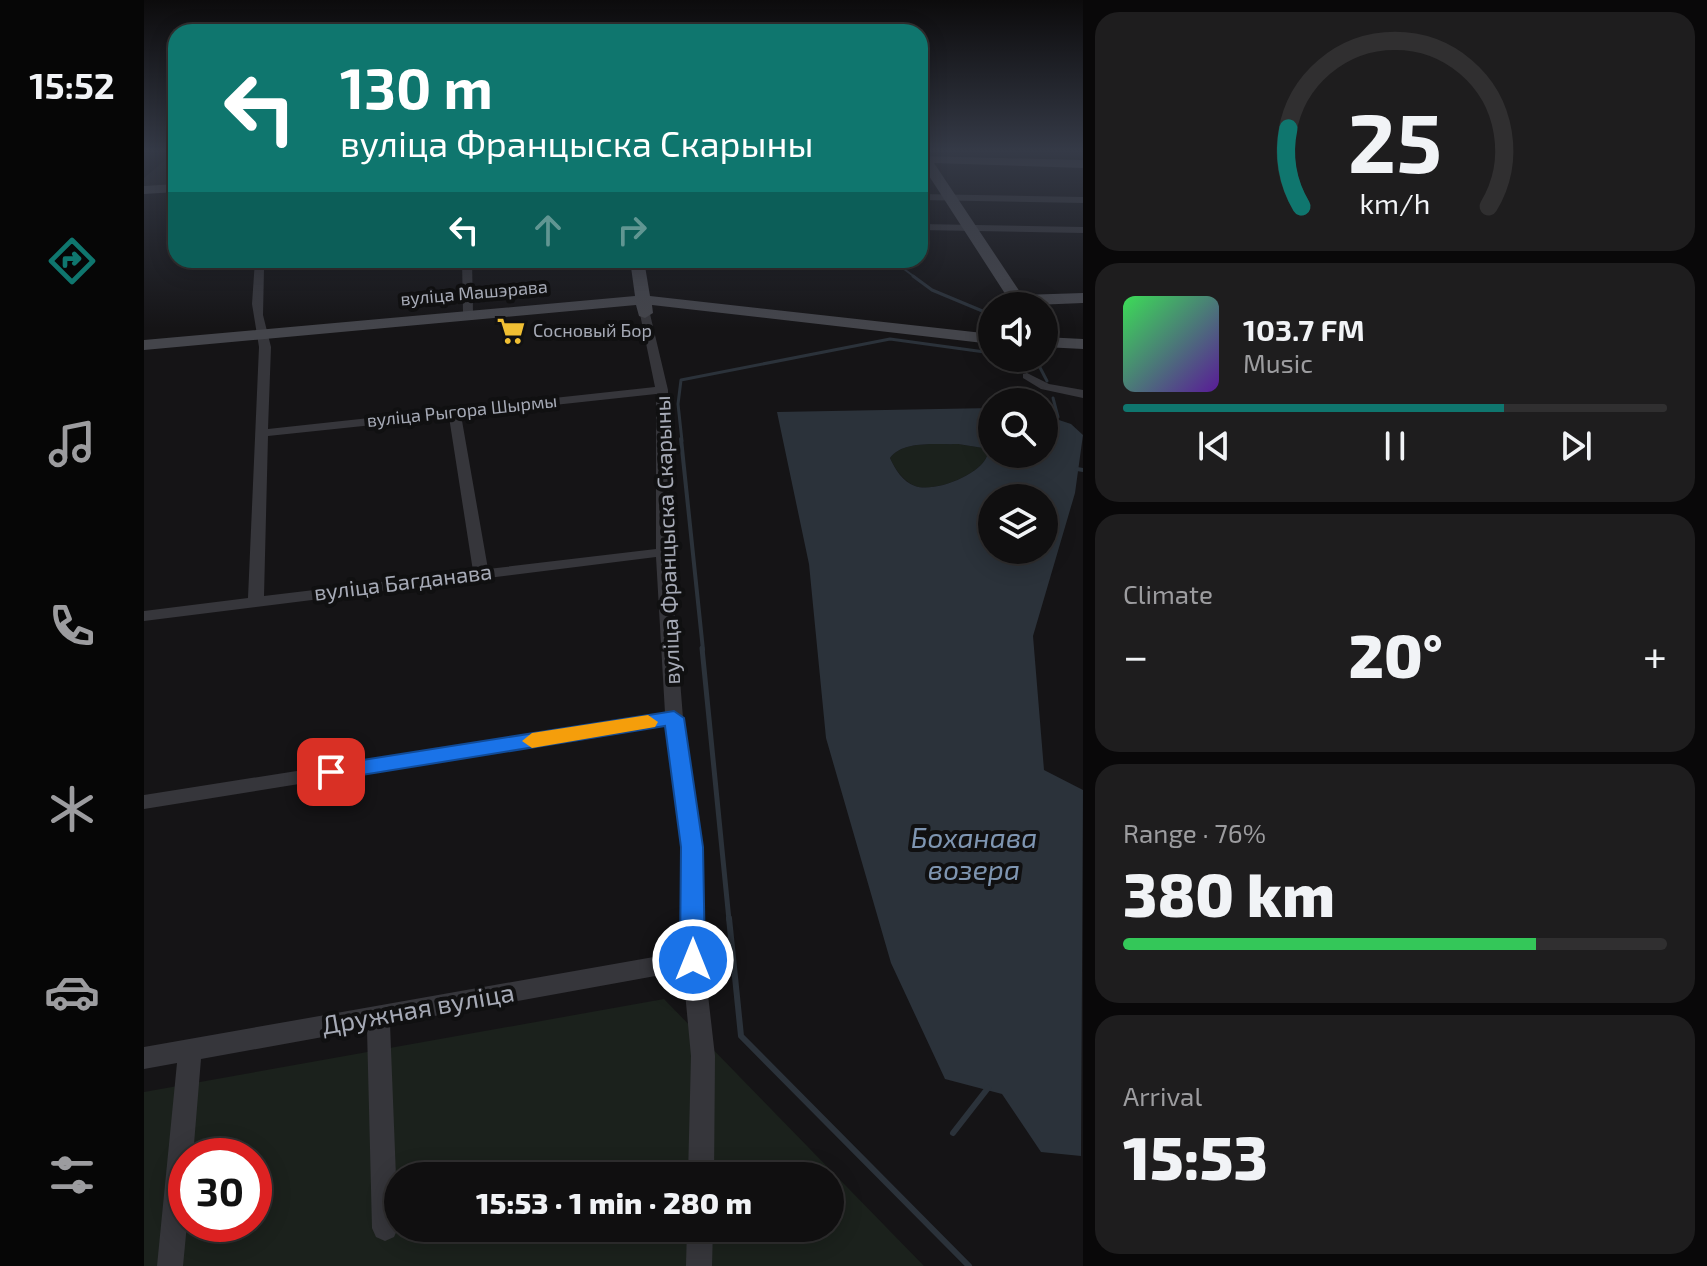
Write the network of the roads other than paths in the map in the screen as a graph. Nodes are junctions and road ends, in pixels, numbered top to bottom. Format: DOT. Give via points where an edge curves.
graph roads {
  1 [pos="959,210"];
  2 [pos="928,227"];
  3 [pos="970,227"];
  4 [pos="1083,230"];
  5 [pos="258,268"];
  6 [pos="467,268"];
  7 [pos="638,268"];
  8 [pos="1013,292"];
  9 [pos="1083,298"];
  10 [pos="1058,300"];
  11 [pos="644,307"];
  12 [pos="468,313"];
  13 [pos="978,337"];
  14 [pos="262,340"];
  15 [pos="1058,343"];
  16 [pos="1083,344"];
  17 [pos="144,345"];
  18 [pos="144,359"];
  19 [pos="1027,376"];
  20 [pos="662,390"];
  21 [pos="1083,394"];
  22 [pos="454,412"];
  23 [pos="262,433"];
  24 [pos="663,552"];
  25 [pos="481,572"];
  26 [pos="256,600"];
  27 [pos="144,616"];
  28 [pos="674,718"];
  29 [pos="144,802"];
  30 [pos="693,960"];
  31 [pos="378,1016"];
  32 [pos="190,1050"];
  33 [pos="144,1058"];
  34 [pos="701,1162"];
  35 [pos="384,1198"];
  36 [pos="700,1242"];
  37 [pos="170,1266"];
  38 [pos="699,1266"];
  1 -- 3 [label="street"];
  2 -- 3 [label="street"];
  3 -- 4 [label="street"];
  3 -- 8 [label="street"];
  5 -- 14 [label="street" via="255,298"];
  6 -- 12 [label="street"];
  7 -- 11 [label="street, вуліца Францыска Скарыны"];
  9 -- 10 [label="street"];
  11 -- 12 [label="street, вуліца Машэрава"];
  11 -- 13 [label="street, вуліца Машэрава"];
  11 -- 14 [label="street, вуліца Машэрава" via="601,315"];
  11 -- 20 [label="street, вуліца Францыска Скарыны"];
  12 -- 14 [label="street, вуліца Машэрава"];
  14 -- 17 [label="street, вуліца Машэрава"];
  14 -- 18 [label="street, вуліца Машэрава"];
  14 -- 23 [label="street"];
  15 -- 16 [label="street"];
  19 -- 21 [label="street" via="1045,387"];
  20 -- 22 [label="street, вуліца Рыгора Шырмы"];
  20 -- 24 [label="street, вуліца Францыска Скарыны"];
  22 -- 23 [label="street, вуліца Рыгора Шырмы"];
  22 -- 25 [label="street"];
  23 -- 26 [label="street"];
  24 -- 25 [label="street, вуліца Багданава"];
  24 -- 28 [label="street, вуліца Францыска Скарыны"];
  25 -- 26 [label="street, вуліца Багданава"];
  26 -- 27 [label="street, вуліца Багданава"];
  28 -- 29 [label="street"];
  28 -- 30 [label="street, вуліца Францыска Скарыны" via="692,847"];
  30 -- 31 [label="street, Дружная вуліца"];
  30 -- 34 [label="street, вуліца Францыска Скарыны" via="703,1056"];
  31 -- 32 [label="street, Дружная вуліца"];
  31 -- 35 [label="street"];
  32 -- 33 [label="street, Дружная вуліца"];
  32 -- 37 [label="street"];
  36 -- 38 [label="street"];
}
